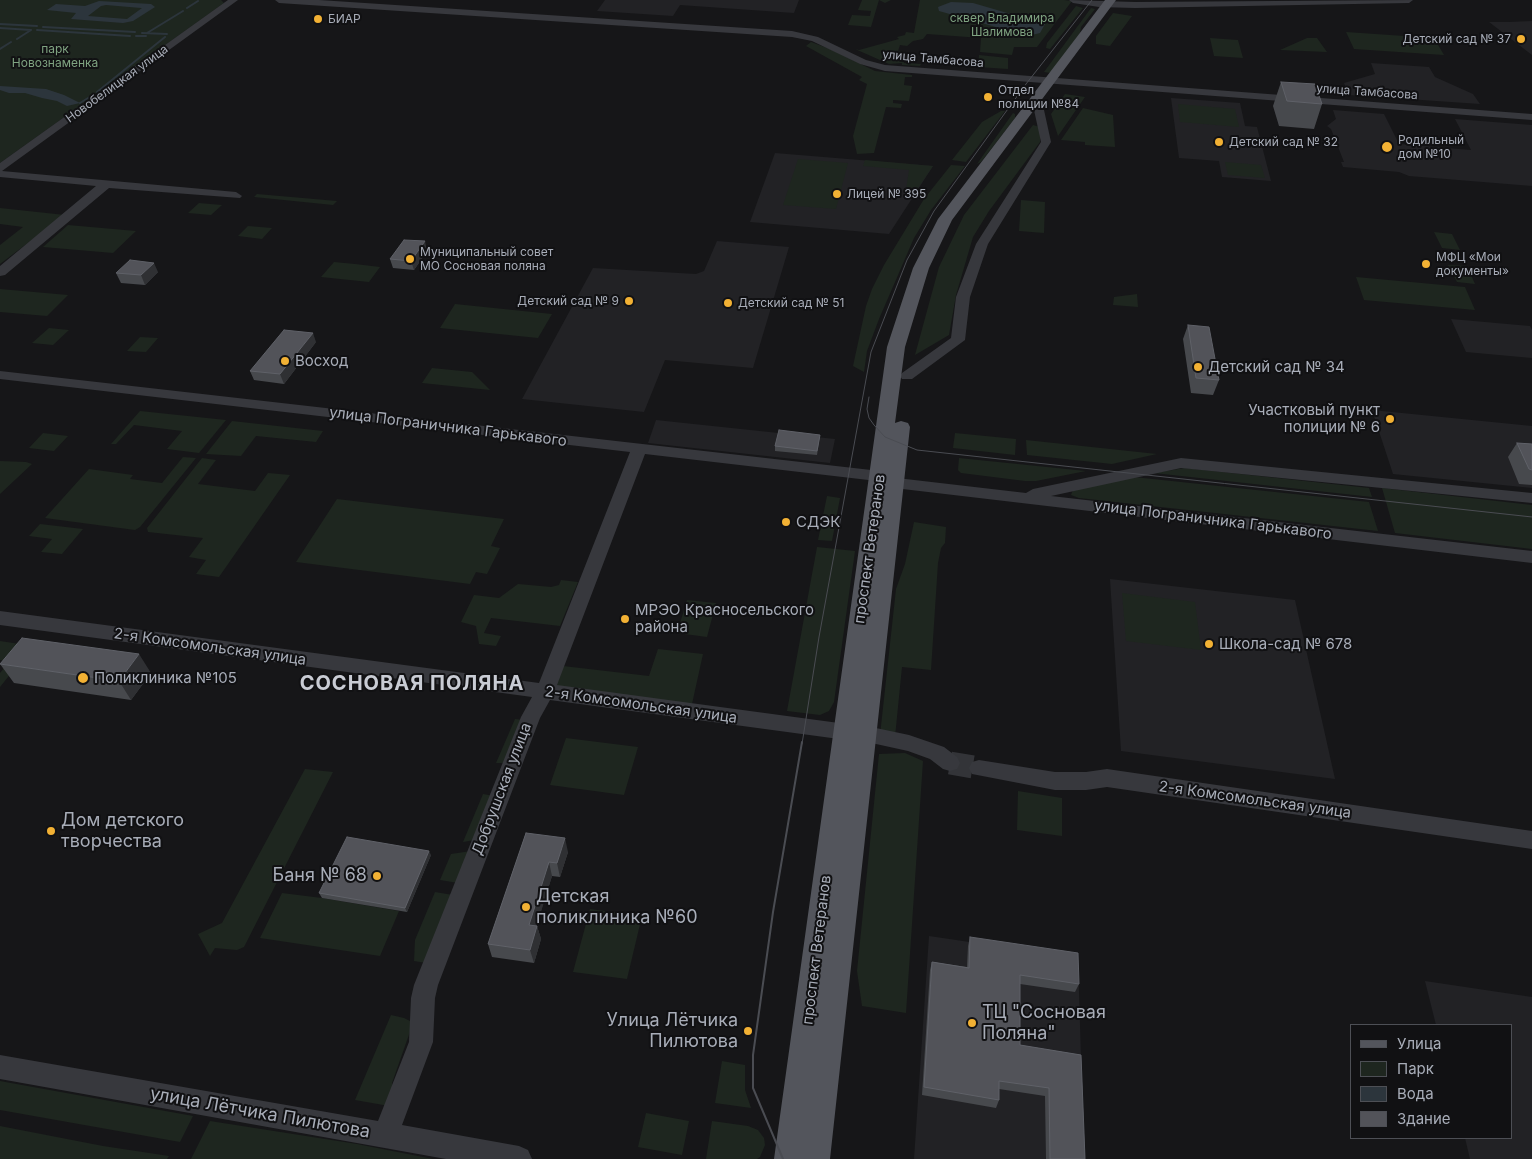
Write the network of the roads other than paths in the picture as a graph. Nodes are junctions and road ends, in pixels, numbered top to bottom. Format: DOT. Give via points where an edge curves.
graph roads {
  1 [pos="234,0"];
  2 [pos="279,0"];
  3 [pos="1073,0"];
  4 [pos="1409,0"];
  5 [pos="1114,2"];
  6 [pos="1054,82"];
  7 [pos="1039,110"];
  8 [pos="1532,117"];
  9 [pos="0,168"];
  10 [pos="0,174"];
  11 [pos="106,184"];
  12 [pos="236,196"];
  13 [pos="0,272"];
  14 [pos="0,375"];
  15 [pos="907,376"];
  16 [pos="0,384"];
  17 [pos="638,454"];
  18 [pos="884,482"];
  19 [pos="1017,497"];
  20 [pos="1532,498"];
  21 [pos="1532,557"];
  22 [pos="0,618"];
  23 [pos="545,692"];
  24 [pos="855,734"];
  25 [pos="950,763"];
  26 [pos="979,768"];
  27 [pos="1532,840"];
  28 [pos="0,1067"];
  29 [pos="385,1135"];
  30 [pos="519,1159"];
  31 [pos="790,1159"];
  32 [pos="814,1159"];
  1 -- 9 [label="street, Новобелицкая улица"];
  2 -- 6 [label="street, улица Тамбасова" via="792,34 816,39 877,67"];
  3 -- 5 [label="street"];
  4 -- 5 [label="street"];
  5 -- 6 [label="main road, проспект Ветеранов"];
  6 -- 7 [label="main road, проспект Ветеранов"];
  6 -- 8 [label="street, улица Тамбасова"];
  6 -- 18 [label="main road, проспект Ветеранов" via="952,208 935,237 896,347"];
  7 -- 15 [label="main road, проспект Ветеранов" via="961,211 943,245 912,332"];
  7 -- 15 [label="street" via="1046,142 982,244 970,272 958,340"];
  10 -- 11 [label="street"];
  11 -- 12 [label="street"];
  11 -- 13 [label="street"];
  14 -- 17 [label="street, улица Пограничника Гарькавого"];
  15 -- 18 [label="main road, проспект Ветеранов"];
  16 -- 17 [label="street, улица Пограничника Гарькавого"];
  17 -- 18 [label="street, улица Пограничника Гарькавого"];
  17 -- 23 [label="street, Добрушская улица"];
  18 -- 19 [label="street, улица Пограничника Гарькавого"];
  18 -- 24 [label="main road, проспект Ветеранов"];
  19 -- 20 [label="street" via="1181,463"];
  19 -- 21 [label="street, улица Пограничника Гарькавого"];
  22 -- 23 [label="street, 2-я Комсомольская улица"];
  23 -- 24 [label="street, 2-я Комсомольская улица"];
  23 -- 29 [label="street, Добрушская улица" via="531,717 426,985 420,1042"];
  24 -- 25 [label="street, 2-я Комсомольская улица" via="909,743 937,753"];
  24 -- 31 [label="main road, проспект Ветеранов"];
  24 -- 32 [label="main road, проспект Ветеранов"];
  26 -- 27 [label="street, 2-я Комсомольская улица" via="1055,781 1107,778"];
  28 -- 29 [label="street, улица Лётчика Пилютова"];
  29 -- 30 [label="street, улица Лётчика Пилютова"];
}
